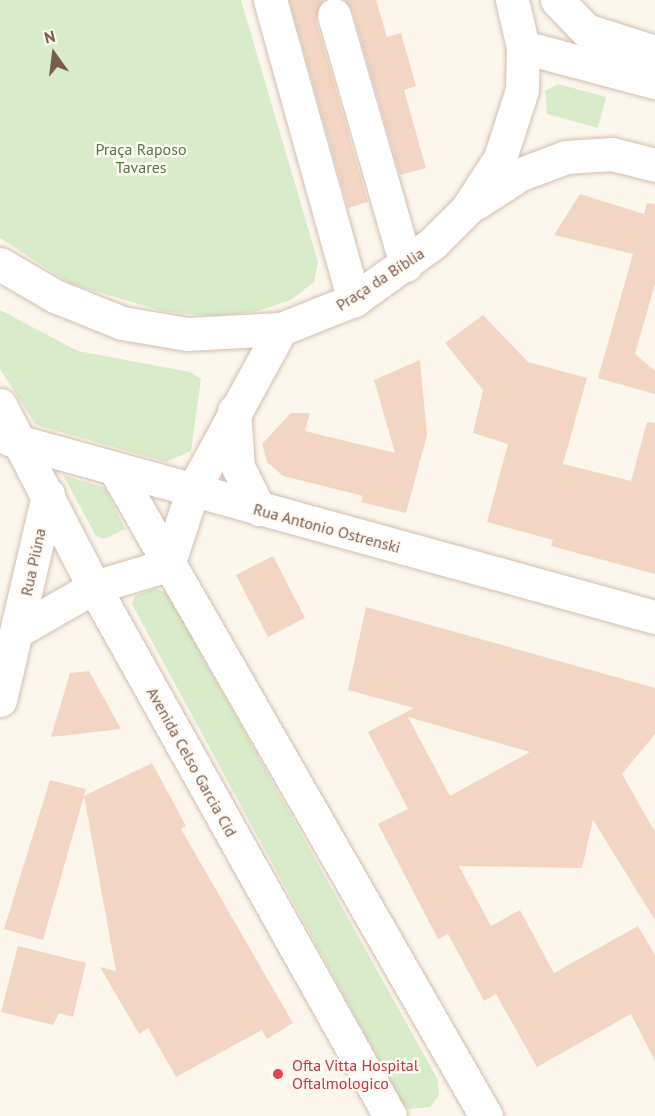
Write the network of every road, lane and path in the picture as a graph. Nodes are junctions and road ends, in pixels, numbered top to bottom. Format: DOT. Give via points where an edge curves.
graph roads {
  1 [pos="270,0"];
  2 [pos="512,0"];
  3 [pos="557,0"];
  4 [pos="334,15"];
  5 [pos="523,47"];
  6 [pos="600,52"];
  7 [pos="655,52"];
  8 [pos="655,82"];
  9 [pos="655,165"];
  10 [pos="467,209"];
  11 [pos="0,264"];
  12 [pos="406,265"];
  13 [pos="354,300"];
  14 [pos="281,328"];
  15 [pos="0,405"];
  16 [pos="234,407"];
  17 [pos="11,440"];
  18 [pos="116,471"];
  19 [pos="192,492"];
  20 [pos="48,495"];
  21 [pos="259,509"];
  22 [pos="168,565"];
  23 [pos="94,587"];
  24 [pos="655,617"];
  25 [pos="19,630"];
  26 [pos="0,700"];
  27 [pos="482,1115"];
  28 [pos="390,1116"];
  1 -- 13 [label="street"];
  2 -- 5 [label="street, Praça da Bíblia"];
  3 -- 6 [label="street"];
  4 -- 12 [label="street"];
  5 -- 6 [label="street"];
  5 -- 10 [label="street, Praça da Bíblia" via="522,90 500,158"];
  6 -- 7 [label="street"];
  6 -- 8 [label="street"];
  9 -- 10 [label="street" via="612,154 566,157 521,174"];
  10 -- 12 [label="street, Praça da Bíblia"];
  11 -- 14 [label="street, Praça da Bíblia" via="55,296 122,323 187,334"];
  12 -- 13 [label="street, Praça da Bíblia"];
  13 -- 14 [label="street, Praça da Bíblia"];
  14 -- 16 [label="street"];
  15 -- 17 [label="street, Avenida Celso Garcia Cid"];
  16 -- 19 [label="street"];
  16 -- 21 [label="street" via="238,467"];
  17 -- 18 [label="street, Rua Antonio Ostrenski"];
  17 -- 20 [label="street, Avenida Celso Garcia Cid"];
  18 -- 19 [label="street, Rua Antonio Ostrenski"];
  18 -- 22 [label="street"];
  19 -- 21 [label="street, Rua Antonio Ostrenski"];
  19 -- 22 [label="street"];
  20 -- 23 [label="street, Avenida Celso Garcia Cid"];
  20 -- 25 [label="street, Rua Piúna"];
  21 -- 24 [label="street, Rua Antonio Ostrenski"];
  22 -- 23 [label="street, Rua Piúna"];
  22 -- 27 [label="street"];
  23 -- 25 [label="street, Rua Piúna"];
  23 -- 28 [label="street, Avenida Celso Garcia Cid"];
  25 -- 26 [label="street, Rua Piúna"];
}
